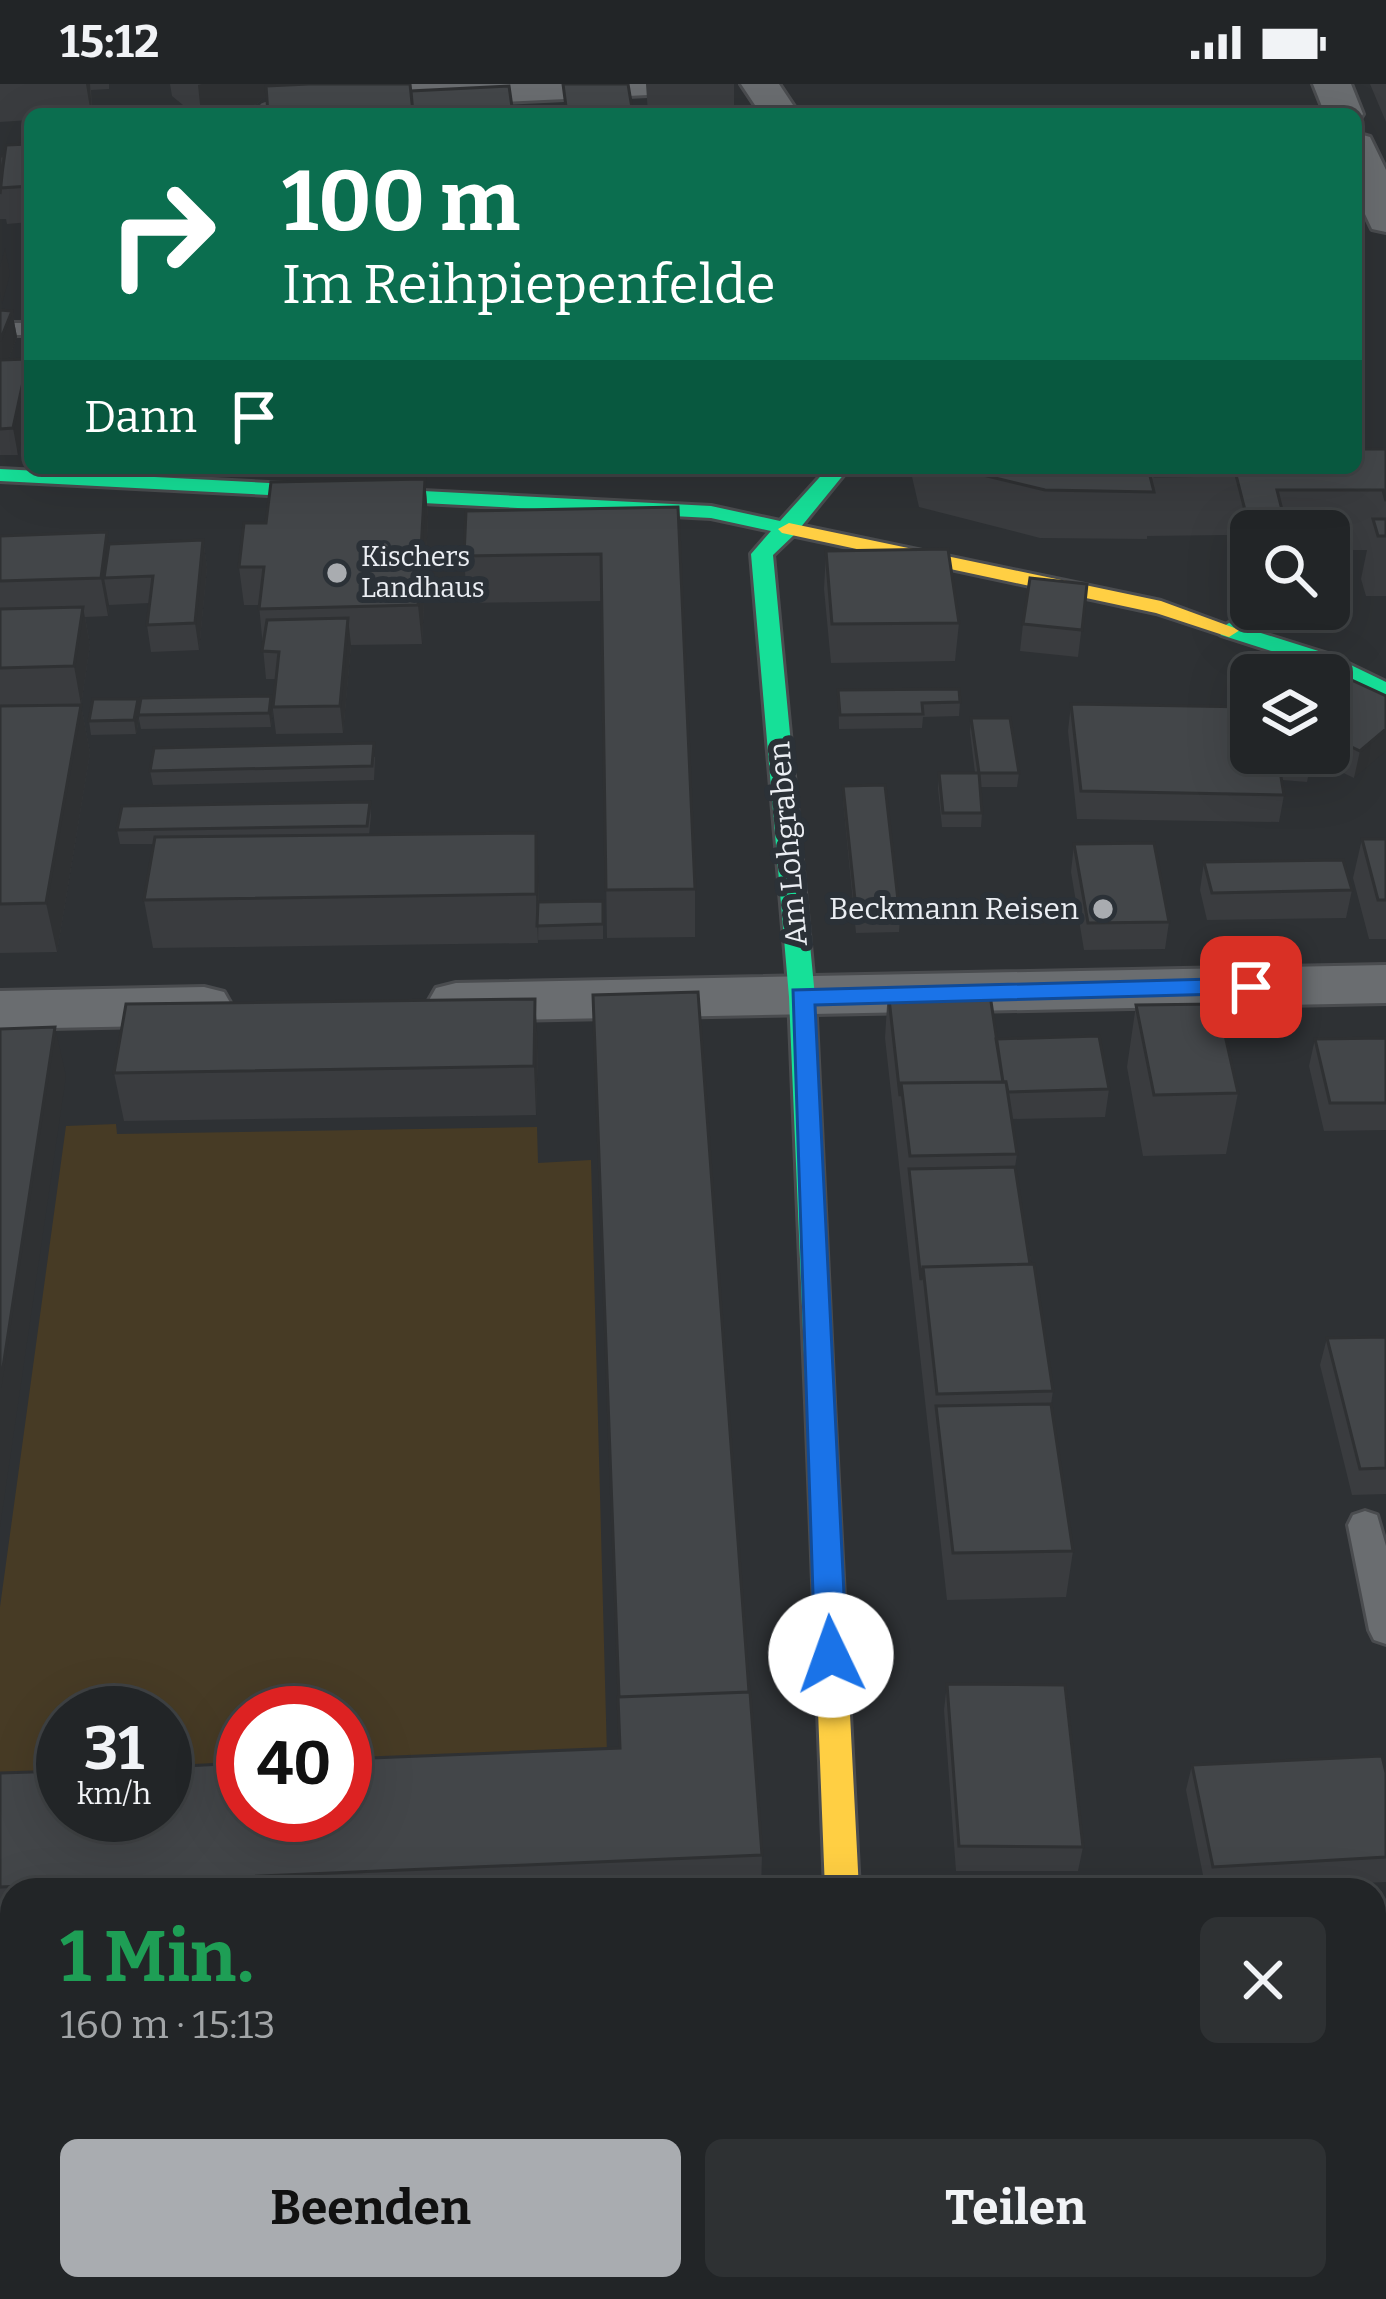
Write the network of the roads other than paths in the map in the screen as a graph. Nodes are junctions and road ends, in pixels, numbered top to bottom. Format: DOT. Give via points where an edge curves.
graph roads {
  1 [pos="648,84"];
  2 [pos="331,90"];
  3 [pos="290,108"];
  4 [pos="1362,160"];
  5 [pos="1386,220"];
  6 [pos="48,474"];
  7 [pos="74,474"];
  8 [pos="834,474"];
  9 [pos="2,479"];
  10 [pos="785,527"];
  11 [pos="1386,691"];
  12 [pos="1386,984"];
  13 [pos="802,997"];
  14 [pos="401,1003"];
  15 [pos="260,1006"];
  16 [pos="0,1010"];
  17 [pos="1365,1525"];
  18 [pos="1386,1630"];
  19 [pos="841,1878"];
  1 -- 2 [label="street"];
  2 -- 3 [label="street"];
  4 -- 5 [label="street"];
  6 -- 9 [label="street"];
  7 -- 10 [label="street" via="711,512"];
  8 -- 10 [label="street"];
  10 -- 11 [label="street" via="1161,608 1320,659"];
  10 -- 13 [label="street, Am Lohgraben" via="762,554"];
  12 -- 13 [label="street"];
  13 -- 14 [label="street"];
  13 -- 19 [label="street, Am Lohgraben"];
  15 -- 16 [label="street"];
  17 -- 18 [label="lane"];
}
